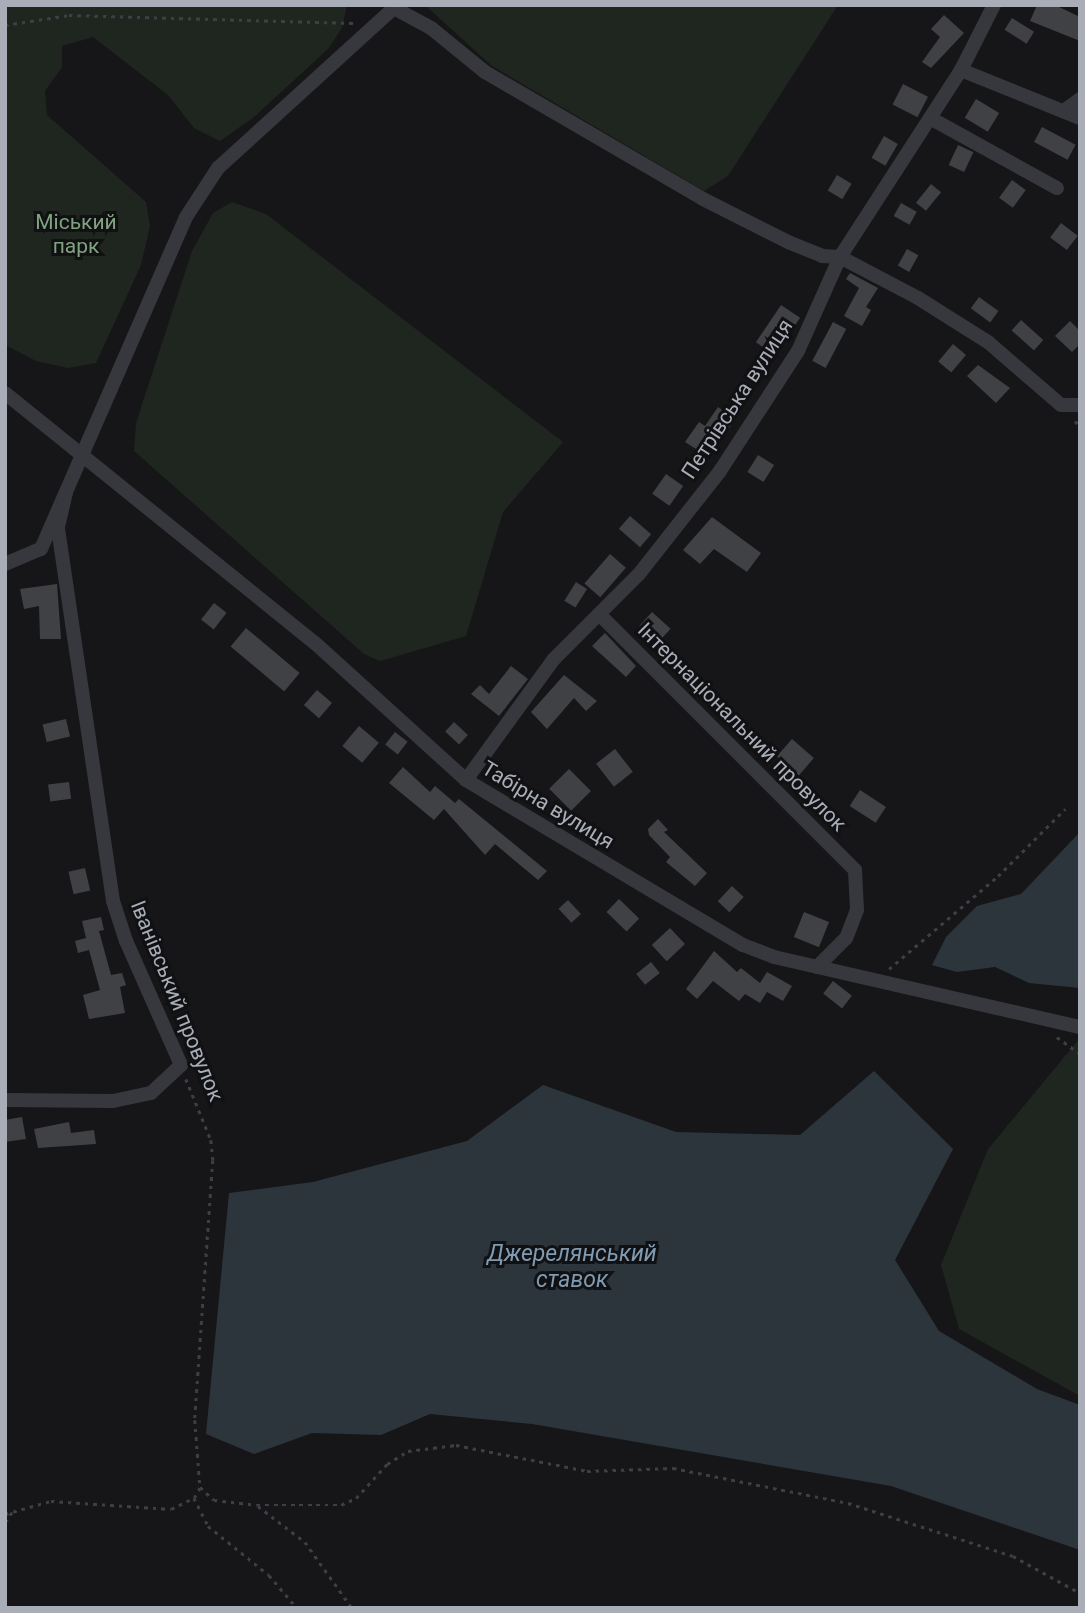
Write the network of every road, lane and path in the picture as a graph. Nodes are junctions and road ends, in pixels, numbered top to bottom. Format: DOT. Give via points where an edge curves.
graph roads {
  1 [pos="994,5"];
  2 [pos="395,7"];
  3 [pos="5,25"];
  4 [pos="374,26"];
  5 [pos="961,70"];
  6 [pos="1080,99"];
  7 [pos="1065,110"];
  8 [pos="930,117"];
  9 [pos="1080,118"];
  10 [pos="1057,188"];
  11 [pos="840,257"];
  12 [pos="5,393"];
  13 [pos="1080,405"];
  14 [pos="84,452"];
  15 [pos="66,492"];
  16 [pos="5,564"];
  17 [pos="599,614"];
  18 [pos="466,780"];
  19 [pos="1065,809"];
  20 [pos="817,967"];
  21 [pos="878,980"];
  22 [pos="1080,1027"];
  23 [pos="181,1065"];
  24 [pos="5,1100"];
  25 [pos="200,1487"];
  26 [pos="194,1498"];
  27 [pos="257,1505"];
  28 [pos="12,1512"];
  29 [pos="5,1514"];
  30 [pos="5,1522"];
  31 [pos="1080,1593"];
  32 [pos="297,1608"];
  33 [pos="352,1608"];
  1 -- 5 [label="street, Петрівська вулиця"];
  2 -- 4 [label="street"];
  2 -- 11 [label="street" via="431,28 485,72 703,199 822,257"];
  3 -- 4 [label="path" via="69,16 316,19"];
  4 -- 14 [label="street" via="218,168 187,217"];
  5 -- 7 [label="street"];
  5 -- 8 [label="street, Петрівська вулиця"];
  6 -- 7 [label="street"];
  7 -- 9 [label="street"];
  8 -- 10 [label="street"];
  8 -- 11 [label="street, Петрівська вулиця"];
  11 -- 13 [label="street" via="988,342 1061,405"];
  11 -- 17 [label="street, Петрівська вулиця" via="798,351 720,471 639,574"];
  12 -- 14 [label="street, Табірна вулиця"];
  14 -- 15 [label="street"];
  14 -- 18 [label="street, Табірна вулиця" via="315,643"];
  15 -- 16 [label="street" via="41,549"];
  15 -- 23 [label="street, Іванівський провулок" via="58,527 113,901"];
  17 -- 18 [label="street, Петрівська вулиця" via="554,659"];
  17 -- 20 [label="street, Інтернаціональний провулок" via="855,870 857,910 850,929"];
  18 -- 20 [label="street, Табірна вулиця" via="743,945"];
  19 -- 21 [label="path" via="998,876 916,942"];
  20 -- 21 [label="street, Табірна вулиця"];
  21 -- 22 [label="street, Табірна вулиця"];
  23 -- 24 [label="street" via="152,1093 113,1101"];
  23 -- 25 [label="path, Іванівський провулок" via="211,1140 213,1160 195,1420"];
  25 -- 26 [label="path"];
  25 -- 27 [label="path" via="214,1500"];
  26 -- 28 [label="path" via="171,1509 51,1501"];
  26 -- 32 [label="path" via="208,1525 269,1575"];
  27 -- 31 [label="path" via="341,1505 356,1498 387,1464 408,1451 432,1445 456,1445 587,1471 673,1468 848,1503 1013,1556"];
  27 -- 33 [label="path" via="305,1542"];
  28 -- 29 [label="path"];
  28 -- 30 [label="path"];
}
